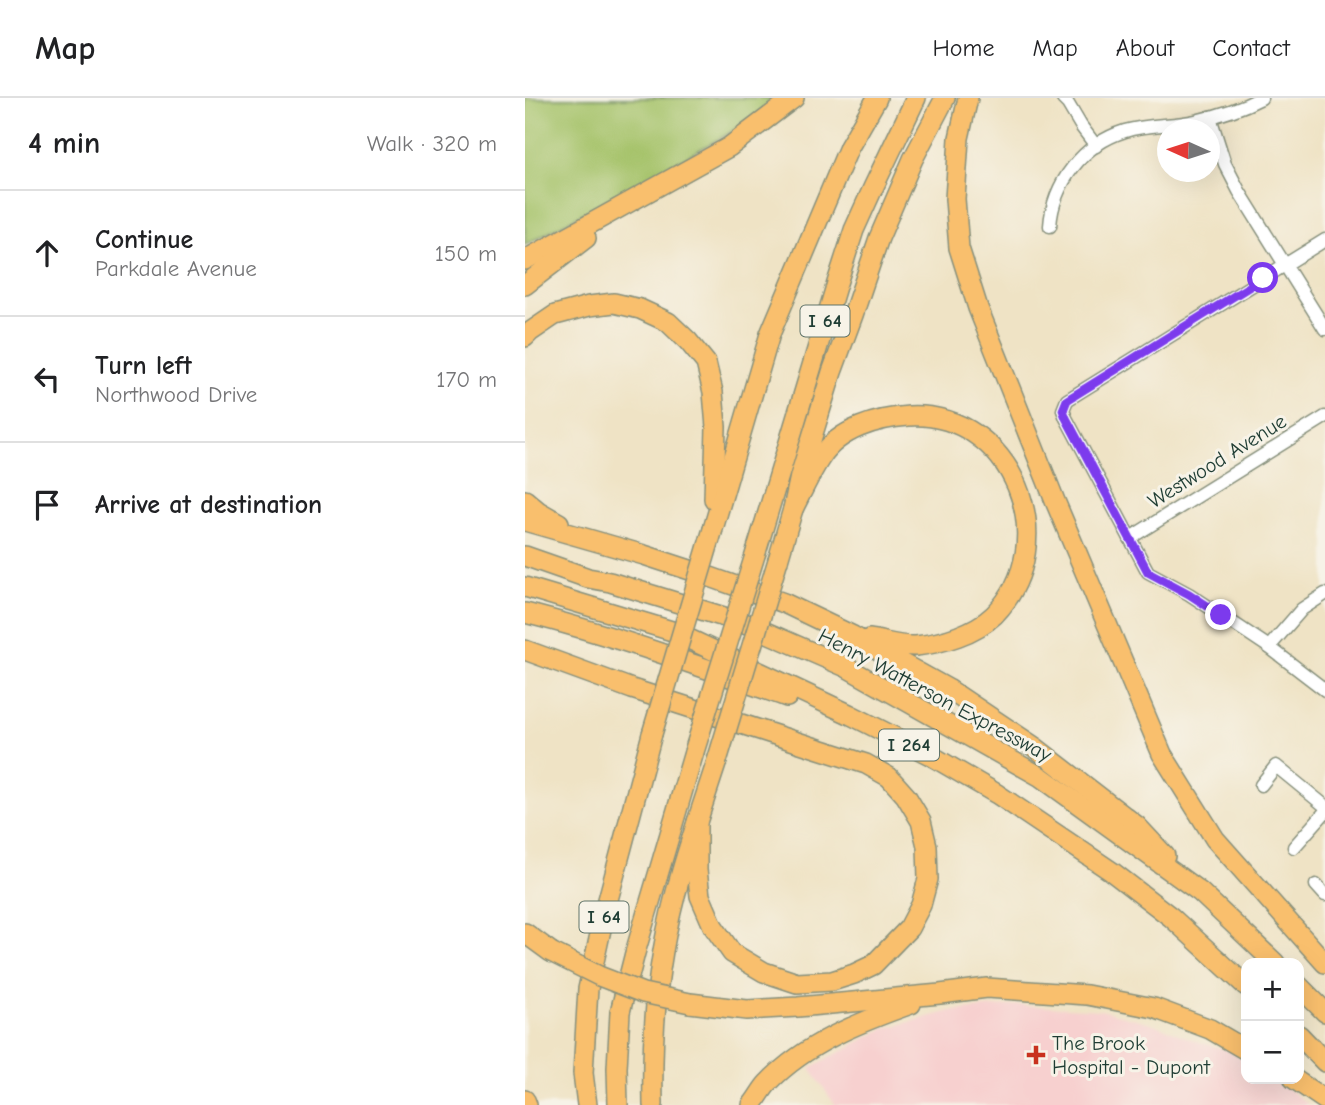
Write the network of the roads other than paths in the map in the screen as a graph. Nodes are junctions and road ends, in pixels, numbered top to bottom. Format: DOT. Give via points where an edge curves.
graph roads {
  1 [pos="795,98"];
  2 [pos="877,98"];
  3 [pos="916,98"];
  4 [pos="945,98"];
  5 [pos="968,98"];
  6 [pos="1261,98"];
  7 [pos="1063,99"];
  8 [pos="1210,117"];
  9 [pos="1096,146"];
  10 [pos="651,189"];
  11 [pos="1050,226"];
  12 [pos="1325,240"];
  13 [pos="525,260"];
  14 [pos="1285,265"];
  15 [pos="525,285"];
  16 [pos="1325,329"];
  17 [pos="525,337"];
  18 [pos="1325,417"];
  19 [pos="525,500"];
  20 [pos="793,509"];
  21 [pos="525,521"];
  22 [pos="713,530"];
  23 [pos="584,538"];
  24 [pos="1130,538"];
  25 [pos="525,556"];
  26 [pos="525,587"];
  27 [pos="1325,594"];
  28 [pos="525,613"];
  29 [pos="853,636"];
  30 [pos="1269,647"];
  31 [pos="525,650"];
  32 [pos="1325,690"];
  33 [pos="1261,785"];
  34 [pos="1325,806"];
  35 [pos="1325,812"];
  36 [pos="697,822"];
  37 [pos="1294,847"];
  38 [pos="1316,885"];
  39 [pos="1200,892"];
  40 [pos="1325,895"];
  41 [pos="525,933"];
  42 [pos="1270,958"];
  43 [pos="1325,963"];
  44 [pos="1241,981"];
  45 [pos="1241,988"];
  46 [pos="1304,991"];
  47 [pos="940,994"];
  48 [pos="1325,1012"];
  49 [pos="1304,1040"];
  50 [pos="1241,1046"];
  51 [pos="1325,1062"];
  52 [pos="1301,1084"];
  53 [pos="525,1100"];
  54 [pos="1325,1100"];
  55 [pos="527,1105"];
  56 [pos="587,1105"];
  57 [pos="618,1105"];
  58 [pos="653,1105"];
  59 [pos="752,1105"];
  1 -- 10 [label="highway" via="729,147"];
  2 -- 22 [label="highway, I 64" via="849,147 770,334"];
  3 -- 57 [label="highway, I 64, bridge" via="854,230 694,752 620,1012"];
  4 -- 20 [label="highway" via="879,238 832,372"];
  5 -- 43 [label="highway" via="959,138 955,198 959,248 978,308 1061,514 1161,754 1215,839"];
  6 -- 8 [label="street"];
  7 -- 9 [label="street"];
  8 -- 9 [label="street" via="1126,131"];
  8 -- 14 [label="street" via="1239,191"];
  9 -- 11 [label="street" via="1067,175"];
  10 -- 13 [label="highway"];
  10 -- 15 [label="highway"];
  12 -- 14 [label="street"];
  14 -- 16 [label="street"];
  14 -- 24 [label="street" via="1064,405 1066,418"];
  17 -- 22 [label="highway" via="555,315 614,303 668,322 688,341 706,363 713,392"];
  18 -- 24 [label="street, Westwood Avenue"];
  19 -- 23 [label="highway"];
  20 -- 29 [label="highway" via="833,442 860,427 895,417 927,415 953,422 982,438 1014,479 1028,534 1023,566 1011,594 992,616 969,632 913,646"];
  20 -- 36 [label="highway, bridge"];
  21 -- 23 [label="highway"];
  22 -- 56 [label="highway, I 64, bridge" via="605,911 588,989 583,1073"];
  23 -- 29 [label="highway" via="784,603"];
  24 -- 30 [label="street" via="1148,572"];
  25 -- 39 [label="highway, Henry Watterson Expressway / I 264" via="747,624 846,667 1041,777"];
  26 -- 44 [label="highway, I 264" via="672,631 930,755 1111,871 1171,917"];
  27 -- 30 [label="street" via="1302,609"];
  28 -- 45 [label="highway" via="794,699 927,763 1090,867"];
  29 -- 39 [label="highway" via="948,688 1035,748 1137,826"];
  30 -- 32 [label="street"];
  31 -- 36 [label="highway" via="866,764 889,777 921,821 928,879 921,905 893,947 854,974 797,983 764,972 732,953 713,926 700,896"];
  33 -- 34 [label="street" via="1276,766"];
  35 -- 37 [label="street"];
  36 -- 58 [label="highway" via="662,952 653,1030"];
  38 -- 40 [label="street"];
  39 -- 42 [label="highway, Henry Watterson Expressway / I 264"];
  41 -- 47 [label="highway, bridge" via="599,976 643,993 690,1003 747,1010"];
  46 -- 48 [label="highway"];
  47 -- 50 [label="highway" via="987,988 1087,995 1154,1008"];
  47 -- 59 [label="highway" via="848,1028 816,1046 768,1083"];
  49 -- 51 [label="highway"];
  52 -- 54 [label="highway"];
  53 -- 55 [label="highway"];
}
